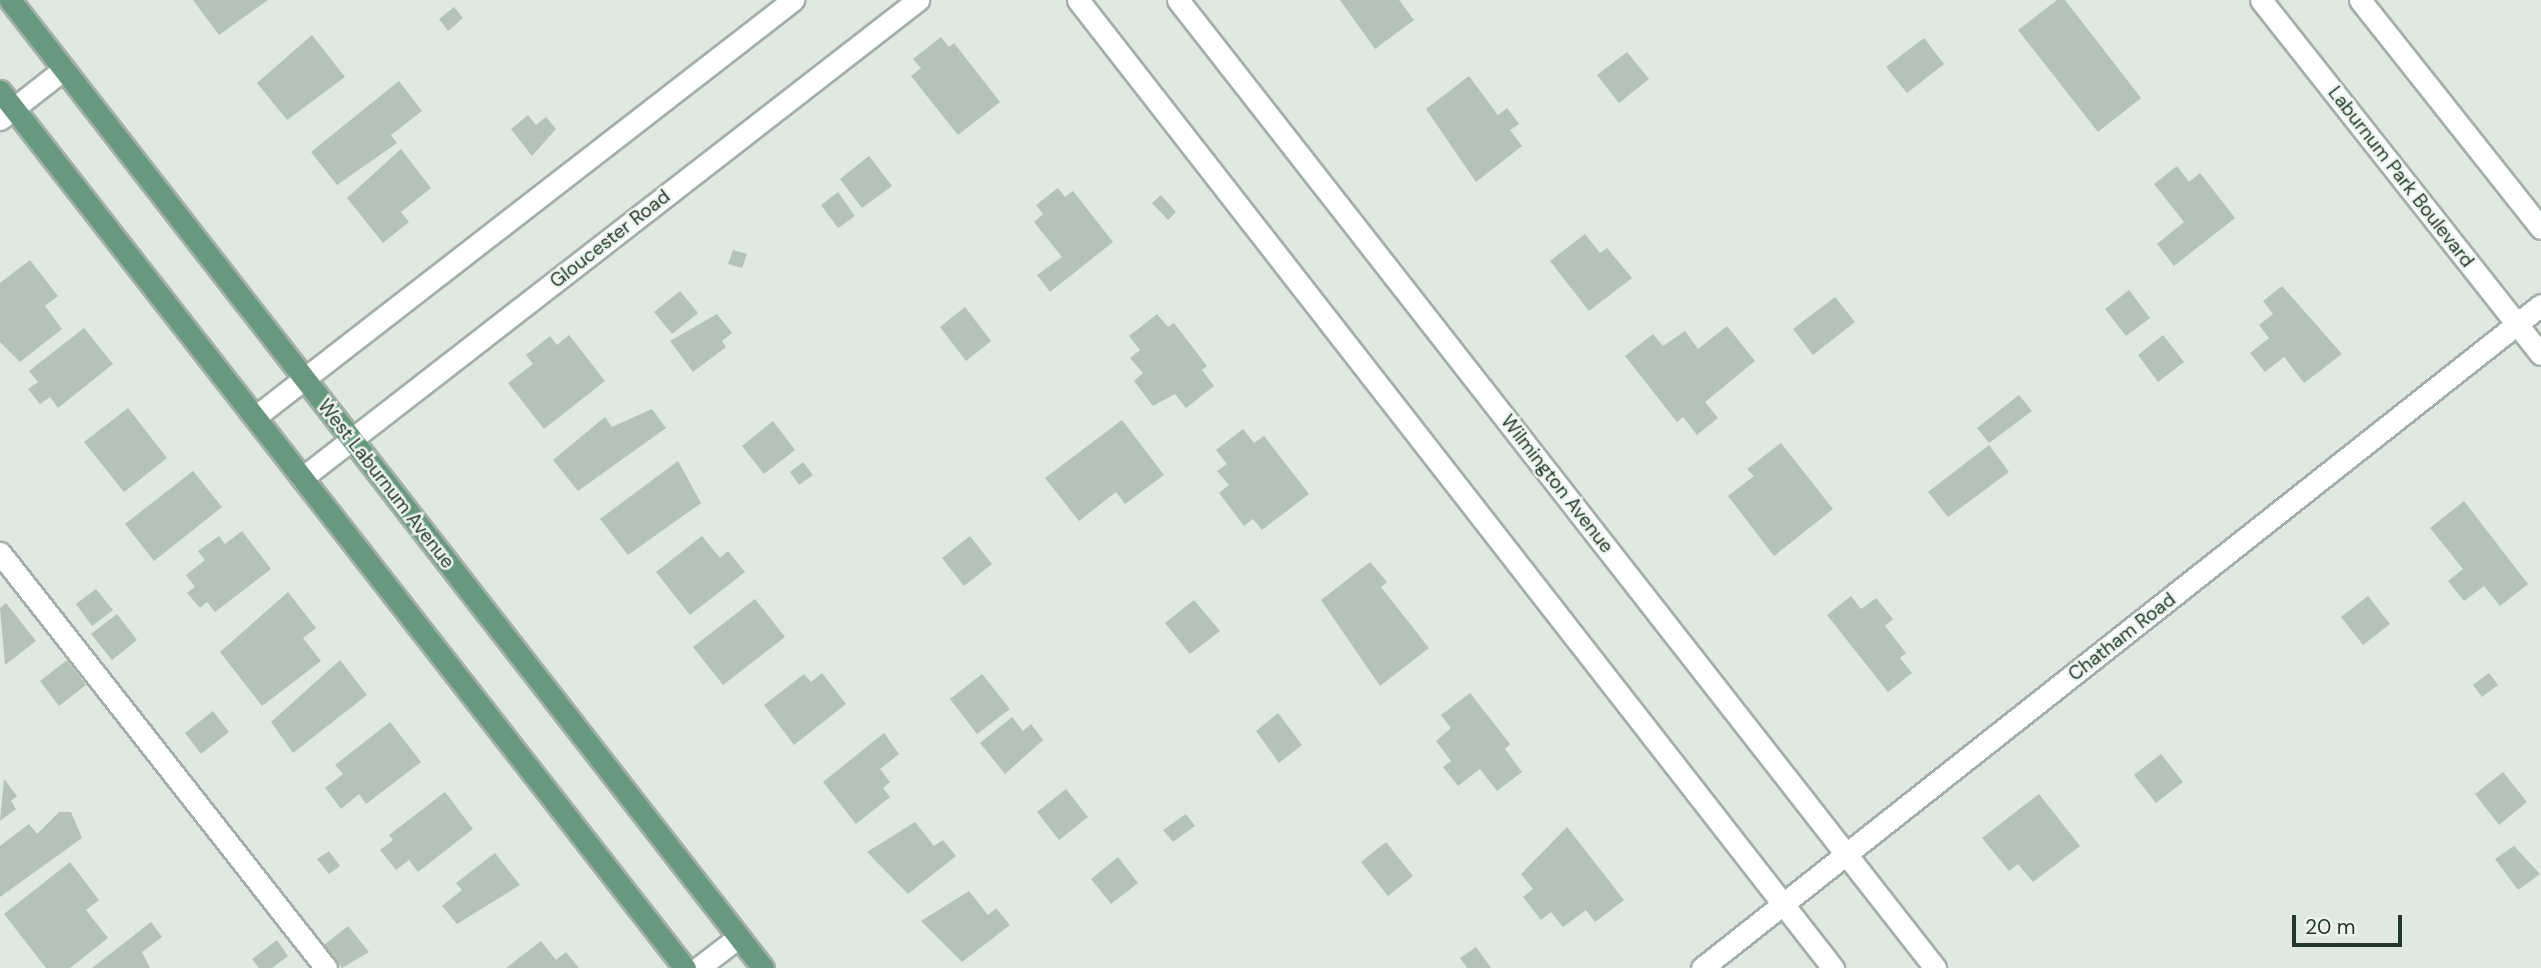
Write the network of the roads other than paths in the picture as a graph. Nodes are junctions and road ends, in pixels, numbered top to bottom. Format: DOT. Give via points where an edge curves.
graph roads {
  1 [pos="10,0"];
  2 [pos="793,0"];
  3 [pos="918,0"];
  4 [pos="1078,0"];
  5 [pos="1178,0"];
  6 [pos="2262,0"];
  7 [pos="2360,0"];
  8 [pos="64,69"];
  9 [pos="0,91"];
  10 [pos="7,113"];
  11 [pos="2541,228"];
  12 [pos="2541,305"];
  13 [pos="2517,323"];
  14 [pos="2541,354"];
  15 [pos="304,379"];
  16 [pos="255,417"];
  17 [pos="352,440"];
  18 [pos="302,478"];
  19 [pos="0,553"];
  20 [pos="1847,855"];
  21 [pos="1783,904"];
  22 [pos="739,937"];
  23 [pos="326,968"];
  24 [pos="685,968"];
  25 [pos="698,968"];
  26 [pos="763,968"];
  27 [pos="1702,968"];
  28 [pos="1833,968"];
  29 [pos="1935,968"];
  1 -- 8 [label="main road, West Laburnum Avenue"];
  2 -- 15 [label="street"];
  3 -- 17 [label="street, Gloucester Road"];
  4 -- 21 [label="street"];
  5 -- 20 [label="street, Wilmington Avenue"];
  6 -- 13 [label="street, Laburnum Park Boulevard"];
  7 -- 11 [label="street"];
  8 -- 10 [label="street"];
  8 -- 15 [label="main road, West Laburnum Avenue"];
  9 -- 10 [label="main road"];
  10 -- 16 [label="main road"];
  12 -- 13 [label="street, Chatham Road"];
  13 -- 14 [label="street, Laburnum Park Boulevard"];
  13 -- 20 [label="street, Chatham Road"];
  15 -- 16 [label="street"];
  15 -- 17 [label="main road, West Laburnum Avenue"];
  16 -- 18 [label="main road"];
  17 -- 18 [label="street, Gloucester Road"];
  17 -- 22 [label="main road, West Laburnum Avenue"];
  18 -- 24 [label="main road"];
  19 -- 23 [label="street"];
  20 -- 21 [label="street, Chatham Road"];
  20 -- 29 [label="street, Wilmington Avenue"];
  21 -- 27 [label="street, Chatham Road"];
  21 -- 28 [label="street"];
  22 -- 25 [label="street"];
  22 -- 26 [label="main road, West Laburnum Avenue"];
}
